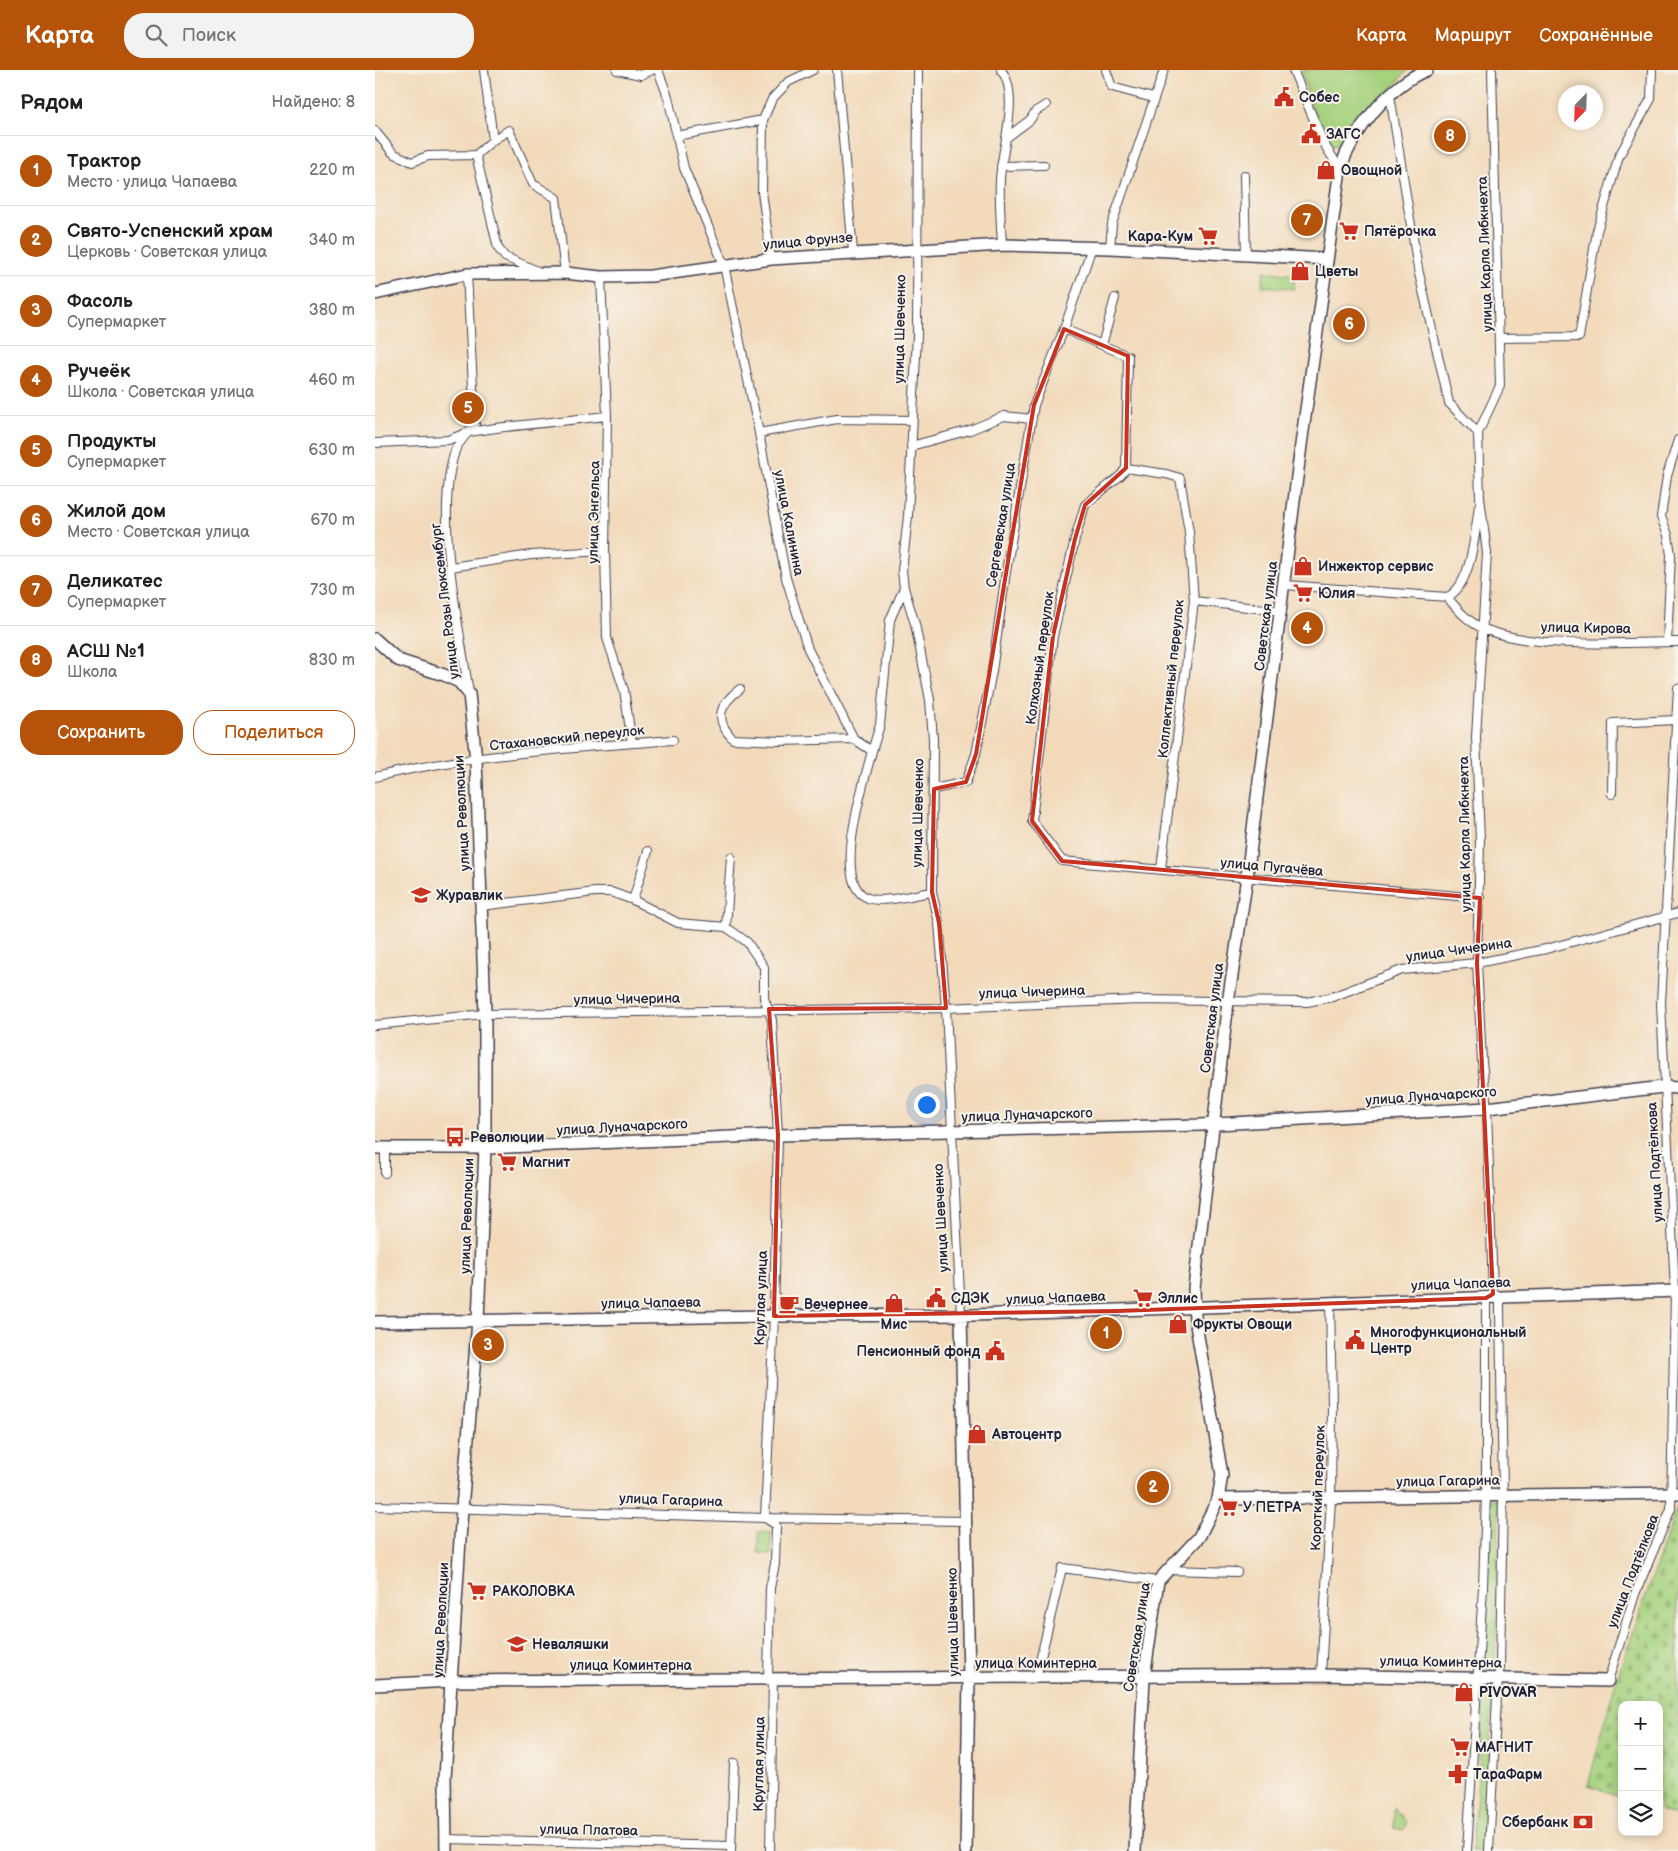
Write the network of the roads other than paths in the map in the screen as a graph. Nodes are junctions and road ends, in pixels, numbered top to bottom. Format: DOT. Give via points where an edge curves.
graph roads {
  1 [pos="483,70"];
  2 [pos="617,70"];
  3 [pos="651,70"];
  4 [pos="658,70"];
  5 [pos="813,70"];
  6 [pos="837,70"];
  7 [pos="918,70"];
  8 [pos="1001,70"];
  9 [pos="1106,70"];
  10 [pos="1164,70"];
  11 [pos="1293,70"];
  12 [pos="1427,70"];
  13 [pos="1492,70"];
  14 [pos="1652,70"];
  15 [pos="1414,73"];
  16 [pos="1390,95"];
  17 [pos="1153,98"];
  18 [pos="1046,105"];
  19 [pos="763,120"];
  20 [pos="375,131"];
  21 [pos="676,136"];
  22 [pos="1006,138"];
  23 [pos="493,140"];
  24 [pos="476,155"];
  25 [pos="1044,165"];
  26 [pos="1001,166"];
  27 [pos="1339,169"];
  28 [pos="1244,175"];
  29 [pos="1002,245"];
  30 [pos="1093,247"];
  31 [pos="1110,248"];
  32 [pos="916,250"];
  33 [pos="853,252"];
  34 [pos="1246,255"];
  35 [pos="771,259"];
  36 [pos="1327,260"];
  37 [pos="724,265"];
  38 [pos="542,273"];
  39 [pos="565,273"];
  40 [pos="467,274"];
  41 [pos="601,277"];
  42 [pos="375,294"];
  43 [pos="1115,298"];
  44 [pos="1064,330"];
  45 [pos="1500,338"];
  46 [pos="1102,344"];
  47 [pos="607,416"];
  48 [pos="1032,419"];
  49 [pos="912,420"];
  50 [pos="469,432"];
  51 [pos="1479,433"];
  52 [pos="759,434"];
  53 [pos="1678,440"];
  54 [pos="375,443"];
  55 [pos="911,446"];
  56 [pos="1126,468"];
  57 [pos="1480,498"];
  58 [pos="605,550"];
  59 [pos="451,567"];
  60 [pos="1285,585"];
  61 [pos="904,588"];
  62 [pos="1447,597"];
  63 [pos="1193,601"];
  64 [pos="1282,611"];
  65 [pos="1483,628"];
  66 [pos="375,639"];
  67 [pos="1667,642"];
  68 [pos="1678,642"];
  69 [pos="1678,688"];
  70 [pos="740,689"];
  71 [pos="469,694"];
  72 [pos="1678,702"];
  73 [pos="1676,720"];
  74 [pos="854,738"];
  75 [pos="673,740"];
  76 [pos="632,743"];
  77 [pos="872,751"];
  78 [pos="476,760"];
  79 [pos="375,777"];
  80 [pos="934,789"];
  81 [pos="1612,794"];
  82 [pos="648,851"];
  83 [pos="731,857"];
  84 [pos="1062,862"];
  85 [pos="1161,869"];
  86 [pos="1247,877"];
  87 [pos="932,892"];
  88 [pos="1480,898"];
  89 [pos="633,900"];
  90 [pos="481,906"];
  91 [pos="1678,913"];
  92 [pos="1665,916"];
  93 [pos="726,927"];
  94 [pos="1477,963"];
  95 [pos="1228,1002"];
  96 [pos="946,1008"];
  97 [pos="769,1009"];
  98 [pos="485,1014"];
  99 [pos="375,1025"];
  100 [pos="1663,1087"];
  101 [pos="1678,1088"];
  102 [pos="1487,1108"];
  103 [pos="1215,1125"];
  104 [pos="953,1133"];
  105 [pos="778,1135"];
  106 [pos="380,1148"];
  107 [pos="485,1148"];
  108 [pos="385,1173"];
  109 [pos="1676,1291"];
  110 [pos="1493,1297"];
  111 [pos="1330,1302"];
  112 [pos="1194,1308"];
  113 [pos="961,1315"];
  114 [pos="774,1316"];
  115 [pos="478,1321"];
  116 [pos="375,1322"];
  117 [pos="1675,1492"];
  118 [pos="1486,1495"];
  119 [pos="1503,1495"];
  120 [pos="1331,1498"];
  121 [pos="1218,1499"];
  122 [pos="375,1506"];
  123 [pos="462,1508"];
  124 [pos="765,1518"];
  125 [pos="966,1521"];
  126 [pos="1169,1570"];
  127 [pos="1237,1572"];
  128 [pos="1159,1581"];
  129 [pos="1321,1675"];
  130 [pos="969,1677"];
  131 [pos="1479,1677"];
  132 [pos="1035,1678"];
  133 [pos="1144,1678"];
  134 [pos="1498,1678"];
  135 [pos="771,1679"];
  136 [pos="452,1681"];
  137 [pos="1608,1681"];
  138 [pos="375,1685"];
  139 [pos="734,1763"];
  140 [pos="446,1845"];
  141 [pos="731,1848"];
  142 [pos="770,1851"];
  143 [pos="966,1851"];
  144 [pos="1135,1851"];
  145 [pos="1467,1851"];
  146 [pos="1489,1851"];
  1 -- 23 [label="street"];
  2 -- 3 [label="street" via="641,76"];
  4 -- 21 [label="street, улица Калинина" via="668,97"];
  5 -- 19 [label="street" via="788,82 772,99"];
  6 -- 33 [label="street"];
  7 -- 32 [label="street, улица Шевченко"];
  8 -- 22 [label="street" via="1006,75 1010,90"];
  9 -- 17 [label="street" via="1112,87"];
  10 -- 17 [label="street"];
  11 -- 27 [label="street" via="1324,144"];
  12 -- 15 [label="street, Советская улица"];
  13 -- 45 [label="street, улица Карла Либкнехта"];
  14 -- 45 [label="street" via="1651,99 1619,156 1597,231 1579,337"];
  15 -- 16 [label="street, Советская улица"];
  16 -- 27 [label="street, Советская улица" via="1350,146"];
  16 -- 51 [label="street" via="1416,260 1449,403"];
  17 -- 31 [label="street" via="1112,224"];
  18 -- 22 [label="street"];
  19 -- 21 [label="street"];
  19 -- 35 [label="street" via="762,192"];
  20 -- 24 [label="street" via="393,153 412,162 428,156"];
  21 -- 37 [label="street, улица Калинина" via="684,168"];
  22 -- 26 [label="street"];
  23 -- 24 [label="street"];
  23 -- 39 [label="street" via="509,130 533,184 556,198"];
  24 -- 38 [label="street" via="498,248 505,258"];
  25 -- 26 [label="street"];
  26 -- 29 [label="street"];
  27 -- 36 [label="street, Советская улица"];
  28 -- 34 [label="street"];
  29 -- 30 [label="street, улица Фрунзе"];
  29 -- 32 [label="street, улица Фрунзе"];
  30 -- 31 [label="street, улица Фрунзе"];
  30 -- 44 [label="street, Сергеевская улица"];
  31 -- 34 [label="street, улица Фрунзе"];
  32 -- 33 [label="street, улица Фрунзе"];
  32 -- 49 [label="street, улица Шевченко" via="917,335"];
  33 -- 35 [label="street, улица Фрунзе"];
  34 -- 36 [label="street, улица Фрунзе"];
  35 -- 37 [label="street, улица Фрунзе"];
  36 -- 60 [label="street, Советская улица"];
  37 -- 41 [label="street, улица Фрунзе" via="651,276"];
  37 -- 52 [label="street, улица Калинина"];
  38 -- 39 [label="street, улица Фрунзе"];
  38 -- 40 [label="street, улица Фрунзе"];
  39 -- 41 [label="street, улица Фрунзе"];
  40 -- 42 [label="street, улица Фрунзе"];
  40 -- 50 [label="street, улица Розы Люксембург" via="475,424"];
  41 -- 47 [label="street, улица Энгельса"];
  43 -- 46 [label="street"];
  44 -- 46 [label="street"];
  44 -- 48 [label="street, Сергеевская улица" via="1034,405"];
  45 -- 51 [label="street, улица Карла Либкнехта" via="1500,386"];
  46 -- 56 [label="street" via="1128,356"];
  47 -- 50 [label="street"];
  47 -- 58 [label="street, улица Энгельса"];
  48 -- 55 [label="street" via="1004,416 971,430"];
  48 -- 80 [label="street, Сергеевская улица" via="976,754 966,782"];
  49 -- 52 [label="street" via="837,419"];
  49 -- 55 [label="street, улица Шевченко"];
  50 -- 54 [label="street" via="448,440"];
  50 -- 59 [label="street, улица Розы Люксембург" via="455,449 448,488 447,534"];
  51 -- 57 [label="street, улица Карла Либкнехта"];
  52 -- 74 [label="street, улица Калинина" via="785,578 808,648"];
  53 -- 67 [label="street" via="1667,476 1661,517 1671,555"];
  55 -- 61 [label="street, улица Шевченко" via="909,516 902,571"];
  56 -- 63 [label="street, Коллективный переулок" via="1180,478 1189,532"];
  56 -- 84 [label="street, Колхозный переулок" via="1085,506 1053,636 1032,821"];
  57 -- 62 [label="street" via="1467,569 1455,593"];
  57 -- 65 [label="street, улица Карла Либкнехта" via="1487,553"];
  58 -- 59 [label="street" via="531,555"];
  58 -- 76 [label="street, улица Энгельса" via="607,638 624,690"];
  59 -- 71 [label="street, улица Розы Люксембург"];
  60 -- 62 [label="street"];
  60 -- 64 [label="street, Советская улица"];
  61 -- 77 [label="street, улица Шевченко" via="890,620 881,725"];
  61 -- 80 [label="street, улица Шевченко" via="915,624 930,700"];
  62 -- 65 [label="street, улица Кирова" via="1462,614"];
  63 -- 64 [label="street"];
  63 -- 85 [label="street, Коллективный переулок"];
  64 -- 86 [label="street, Советская улица"];
  65 -- 67 [label="street, улица Кирова" via="1544,642"];
  65 -- 88 [label="street, улица Карла Либкнехта" via="1476,738"];
  66 -- 71 [label="street" via="398,660 445,675 459,682"];
  67 -- 68 [label="street, улица Кирова"];
  69 -- 72 [label="street, улица Подтёлкова"];
  70 -- 74 [label="street" via="725,700 721,718 723,728 733,739"];
  71 -- 78 [label="street, улица Революции"];
  72 -- 73 [label="street, улица Подтёлкова"];
  73 -- 81 [label="street" via="1613,723"];
  73 -- 92 [label="street, улица Подтёлкова"];
  74 -- 77 [label="street, улица Калинина"];
  75 -- 76 [label="street, Стахановский переулок"];
  76 -- 78 [label="street, Стахановский переулок"];
  77 -- 87 [label="street" via="850,846 852,881 866,898 876,900"];
  78 -- 79 [label="street, Стахановский переулок"];
  78 -- 90 [label="street, улица Революции"];
  80 -- 87 [label="street, улица Шевченко"];
  82 -- 89 [label="street"];
  83 -- 93 [label="street"];
  84 -- 85 [label="street, улица Пугачёва"];
  85 -- 86 [label="street, улица Пугачёва"];
  86 -- 88 [label="street, улица Пугачёва"];
  86 -- 95 [label="street, Советская улица"];
  87 -- 96 [label="street, улица Шевченко" via="939,923"];
  88 -- 94 [label="street, улица Карла Либкнехта"];
  89 -- 90 [label="street" via="611,892 595,892"];
  89 -- 93 [label="street" via="678,923"];
  90 -- 98 [label="street, улица Революции"];
  91 -- 92 [label="street, улица Чичерина"];
  92 -- 94 [label="street, улица Чичерина" via="1546,949"];
  92 -- 100 [label="street, улица Подтёлкова" via="1661,1004"];
  93 -- 97 [label="street, Круглая улица" via="747,942 764,967 765,998"];
  94 -- 95 [label="street, улица Чичерина" via="1402,970 1332,997 1307,1002"];
  94 -- 102 [label="street, улица Карла Либкнехта"];
  95 -- 96 [label="street, улица Чичерина" via="1140,1000"];
  95 -- 103 [label="street, Советская улица"];
  96 -- 97 [label="street, улица Чичерина"];
  96 -- 104 [label="street, улица Шевченко"];
  97 -- 98 [label="street, улица Чичерина"];
  97 -- 105 [label="street, Круглая улица"];
  98 -- 99 [label="street, улица Чичерина"];
  98 -- 107 [label="street, улица Революции"];
  100 -- 101 [label="street, улица Луначарского"];
  100 -- 102 [label="street, улица Луначарского"];
  100 -- 109 [label="street, улица Подтёлкова"];
  102 -- 103 [label="street, улица Луначарского"];
  102 -- 110 [label="street, улица Карла Либкнехта"];
  103 -- 104 [label="street, улица Луначарского"];
  103 -- 112 [label="street, Советская улица"];
  104 -- 105 [label="street, улица Луначарского"];
  104 -- 113 [label="street, улица Шевченко"];
  105 -- 107 [label="street, улица Луначарского"];
  105 -- 114 [label="street, Круглая улица"];
  106 -- 107 [label="street, улица Луначарского"];
  106 -- 108 [label="street"];
  107 -- 115 [label="street, улица Революции"];
  109 -- 110 [label="street, улица Чапаева"];
  109 -- 117 [label="street, улица Подтёлкова"];
  110 -- 111 [label="street, улица Чапаева"];
  110 -- 118 [label="street, улица Карла Либкнехта"];
  110 -- 119 [label="street, улица Карла Либкнехта"];
  111 -- 112 [label="street, улица Чапаева"];
  111 -- 120 [label="street, Короткий переулок"];
  112 -- 113 [label="street, улица Чапаева"];
  112 -- 121 [label="street, Советская улица" via="1219,1448 1222,1476"];
  113 -- 114 [label="street, улица Чапаева"];
  113 -- 125 [label="street, улица Шевченко"];
  114 -- 115 [label="street, улица Чапаева"];
  114 -- 124 [label="street, Круглая улица"];
  115 -- 116 [label="street, улица Чапаева"];
  115 -- 123 [label="street, улица Революции"];
  117 -- 119 [label="street, улица Гагарина"];
  117 -- 137 [label="street, улица Подтёлкова" via="1635,1594"];
  118 -- 119 [label="street, улица Гагарина"];
  118 -- 120 [label="street, улица Гагарина"];
  118 -- 131 [label="street, улица Карла Либкнехта"];
  119 -- 134 [label="street, улица Карла Либкнехта"];
  120 -- 121 [label="street, улица Гагарина"];
  120 -- 129 [label="street, Короткий переулок"];
  121 -- 126 [label="street, Советская улица" via="1199,1537"];
  122 -- 123 [label="street, улица Гагарина"];
  123 -- 124 [label="street, улица Гагарина"];
  123 -- 136 [label="street, улица Революции"];
  124 -- 125 [label="street, улица Гагарина"];
  124 -- 135 [label="street, Круглая улица" via="776,1525 775,1564 770,1588"];
  125 -- 130 [label="street, улица Шевченко"];
  126 -- 127 [label="street"];
  126 -- 128 [label="street, Советская улица"];
  128 -- 132 [label="street" via="1062,1568"];
  128 -- 133 [label="street, Советская улица"];
  129 -- 131 [label="street, улица Коминтерна"];
  129 -- 133 [label="street, улица Коминтерна"];
  130 -- 132 [label="street, улица Коминтерна"];
  130 -- 135 [label="street, улица Коминтерна"];
  130 -- 143 [label="street, улица Шевченко"];
  131 -- 134 [label="street, улица Коминтерна"];
  131 -- 145 [label="street, улица Карла Либкнехта"];
  132 -- 133 [label="street, улица Коминтерна"];
  133 -- 144 [label="street, Советская улица"];
  134 -- 137 [label="street, улица Коминтерна"];
  134 -- 146 [label="street, улица Карла Либкнехта"];
  135 -- 136 [label="street, улица Коминтерна"];
  135 -- 142 [label="street, Круглая улица"];
  136 -- 138 [label="street, улица Коминтерна"];
  136 -- 140 [label="street, улица Революции" via="445,1778"];
  139 -- 141 [label="street, Круглая улица"];
  140 -- 141 [label="street, улица Платова"];
}
